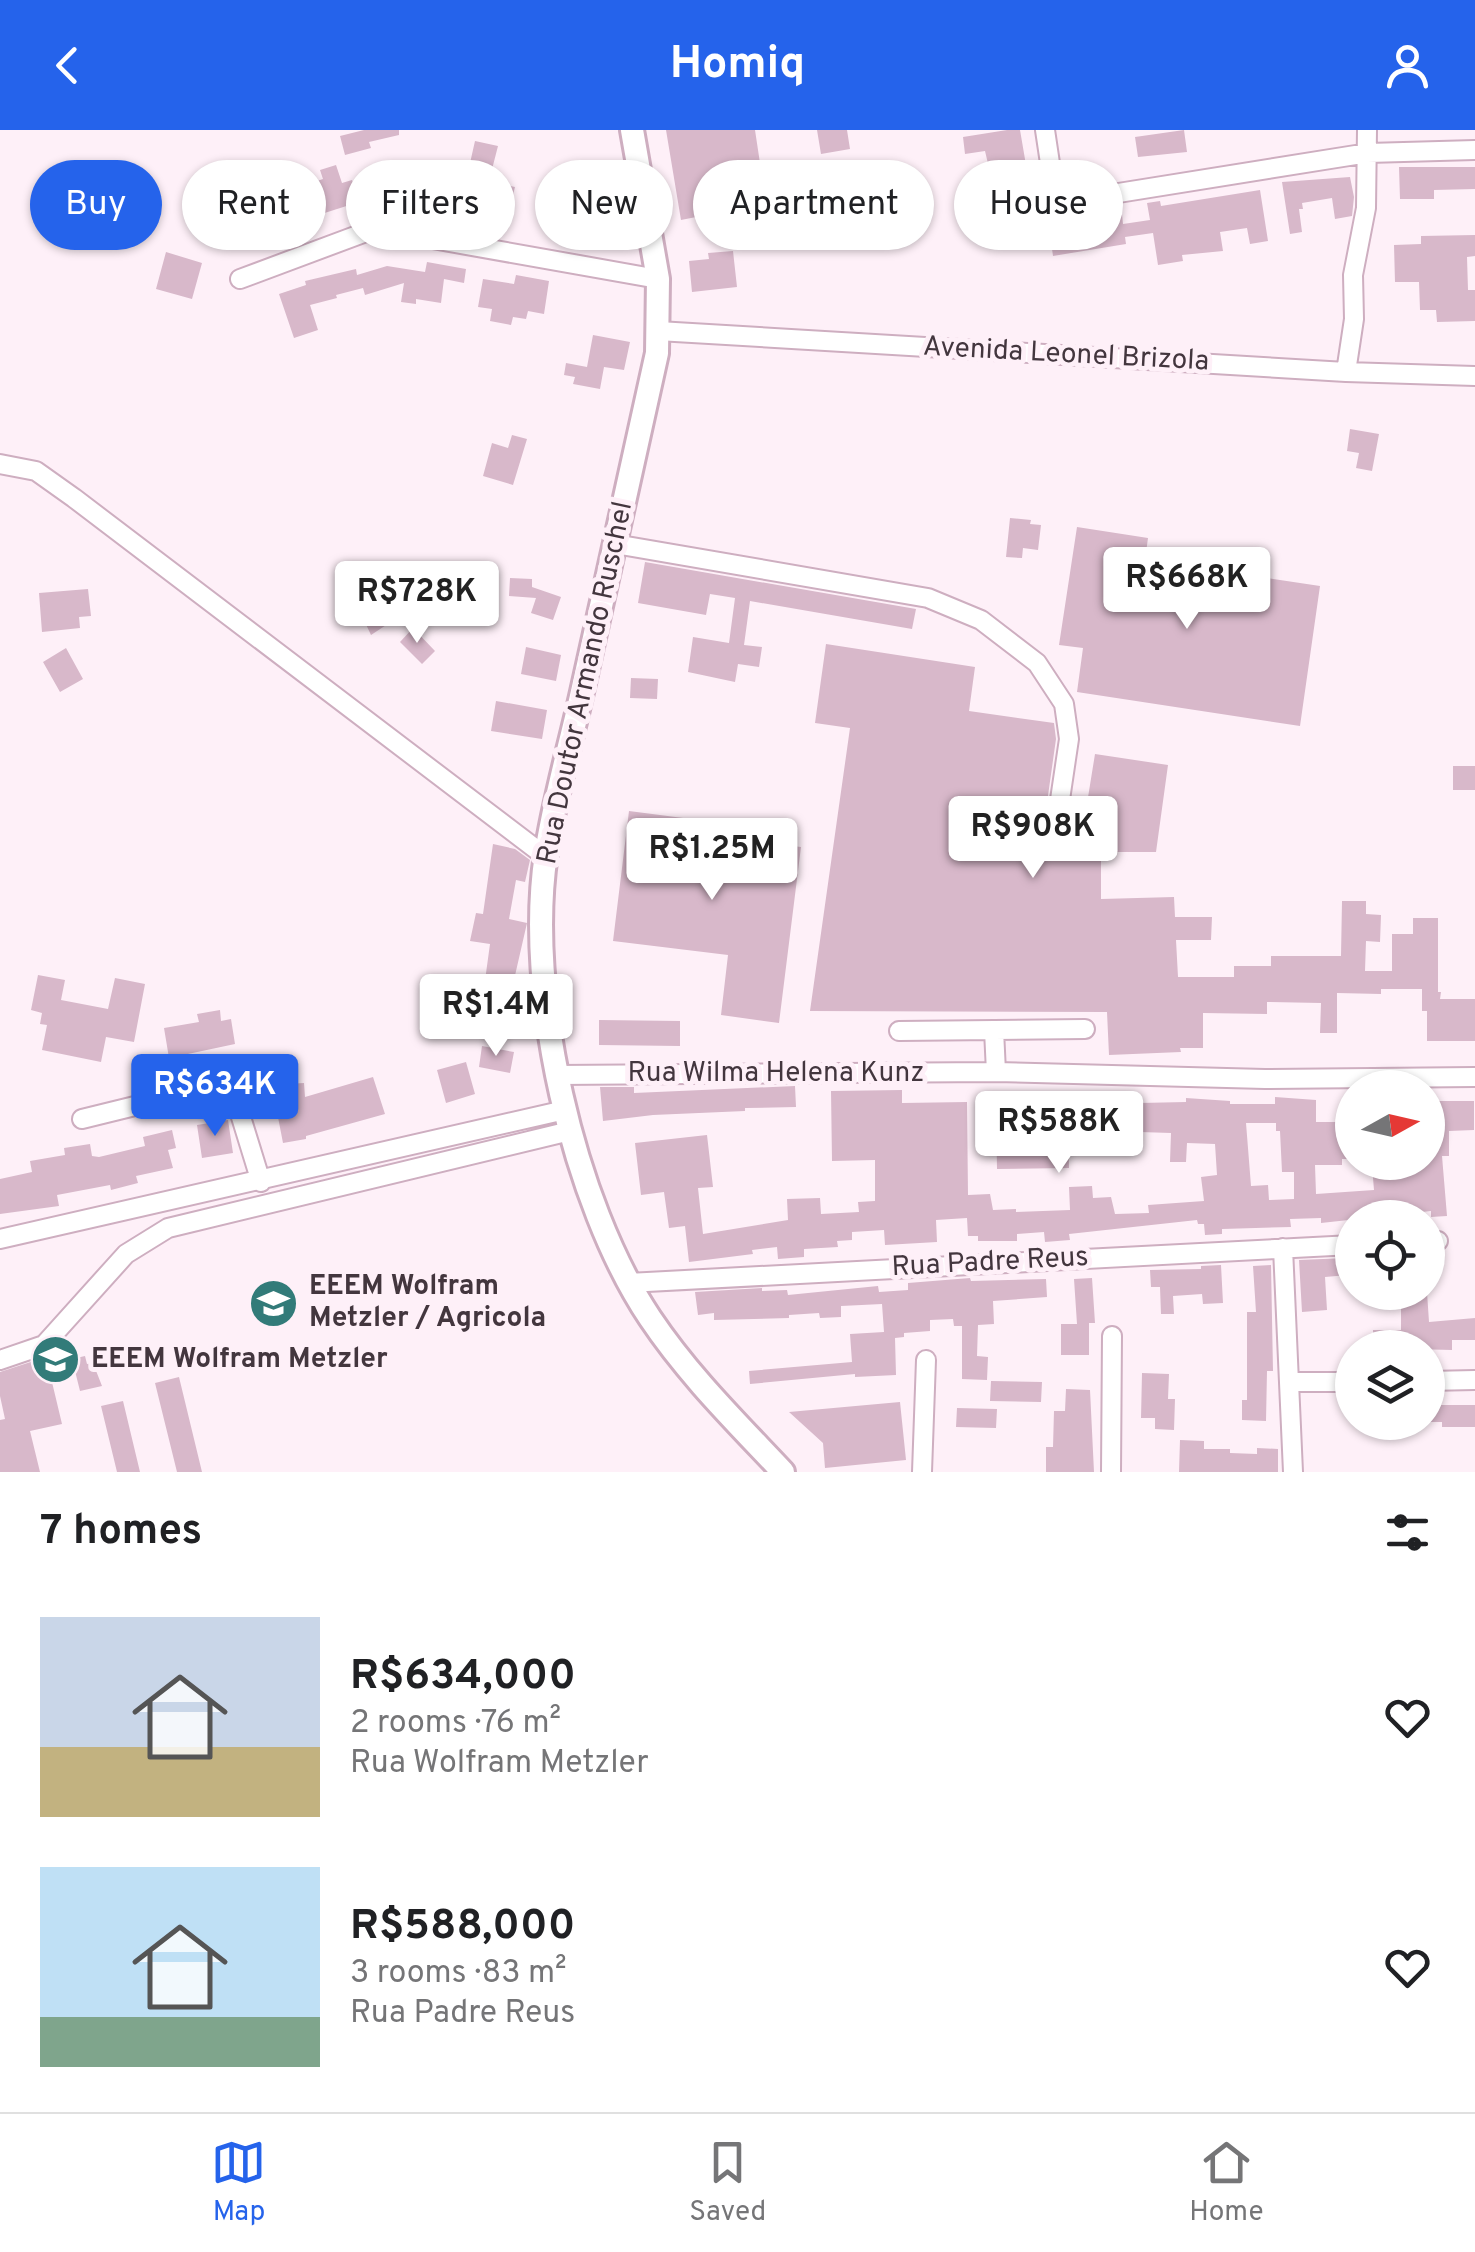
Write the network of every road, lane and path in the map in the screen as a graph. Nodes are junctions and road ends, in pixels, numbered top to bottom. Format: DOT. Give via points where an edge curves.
graph roads {
  1 [pos="632,130"];
  2 [pos="1045,130"];
  3 [pos="1367,130"];
  4 [pos="1475,150"];
  5 [pos="1368,153"];
  6 [pos="658,279"];
  7 [pos="240,280"];
  8 [pos="658,331"];
  9 [pos="1346,372"];
  10 [pos="1475,376"];
  11 [pos="0,464"];
  12 [pos="615,544"];
  13 [pos="1054,840"];
  14 [pos="545,856"];
  15 [pos="1085,1029"];
  16 [pos="900,1030"];
  17 [pos="994,1030"];
  18 [pos="996,1072"];
  19 [pos="557,1075"];
  20 [pos="1475,1078"];
  21 [pos="82,1118"];
  22 [pos="567,1120"];
  23 [pos="260,1182"];
  24 [pos="159,1204"];
  25 [pos="168,1228"];
  26 [pos="0,1239"];
  27 [pos="1335,1245"];
  28 [pos="1283,1248"];
  29 [pos="628,1282"];
  30 [pos="1112,1336"];
  31 [pos="0,1360"];
  32 [pos="926,1360"];
  33 [pos="1475,1380"];
  34 [pos="1445,1381"];
  35 [pos="1290,1382"];
  36 [pos="1335,1382"];
  37 [pos="784,1472"];
  38 [pos="922,1472"];
  39 [pos="1111,1472"];
  40 [pos="1294,1472"];
  1 -- 6 [label="main road, Rua Doutor Armando Ruschel"];
  2 -- 5 [label="street" via="1056,203"];
  3 -- 5 [label="street"];
  4 -- 5 [label="street"];
  5 -- 9 [label="street"];
  6 -- 7 [label="street" via="382,230"];
  6 -- 8 [label="main road, Rua Doutor Armando Ruschel"];
  8 -- 9 [label="street, Avenida Leonel Brizola"];
  8 -- 12 [label="main road, Rua Doutor Armando Ruschel"];
  9 -- 10 [label="street, Avenida Leonel Brizola"];
  11 -- 14 [label="street" via="36,471"];
  12 -- 13 [label="street" via="928,598 980,620 1036,663 1064,704 1069,738"];
  12 -- 14 [label="main road, Rua Doutor Armando Ruschel"];
  14 -- 19 [label="main road, Rua Doutor Armando Ruschel" via="541,947"];
  15 -- 17 [label="street"];
  16 -- 17 [label="street"];
  17 -- 18 [label="street"];
  18 -- 19 [label="street, Rua Wilma Helena Kunz"];
  18 -- 20 [label="street, Rua Wilma Helena Kunz"];
  19 -- 22 [label="main road, Rua Doutor Armando Ruschel"];
  21 -- 23 [label="street" via="200,1090 222,1092 237,1104"];
  22 -- 23 [label="street"];
  22 -- 25 [label="street"];
  22 -- 29 [label="main road, Rua Doutor Armando Ruschel"];
  23 -- 24 [label="street"];
  24 -- 25 [label="street"];
  24 -- 26 [label="street"];
  25 -- 31 [label="street" via="126,1254 44,1345"];
  27 -- 28 [label="street, Rua Padre Reus"];
  28 -- 29 [label="street, Rua Padre Reus"];
  28 -- 35 [label="street"];
  29 -- 37 [label="main road, Rua Doutor Armando Ruschel" via="707,1392"];
  30 -- 39 [label="street"];
  32 -- 38 [label="street"];
  33 -- 34 [label="street"];
  35 -- 36 [label="street"];
  35 -- 40 [label="street"];
}
